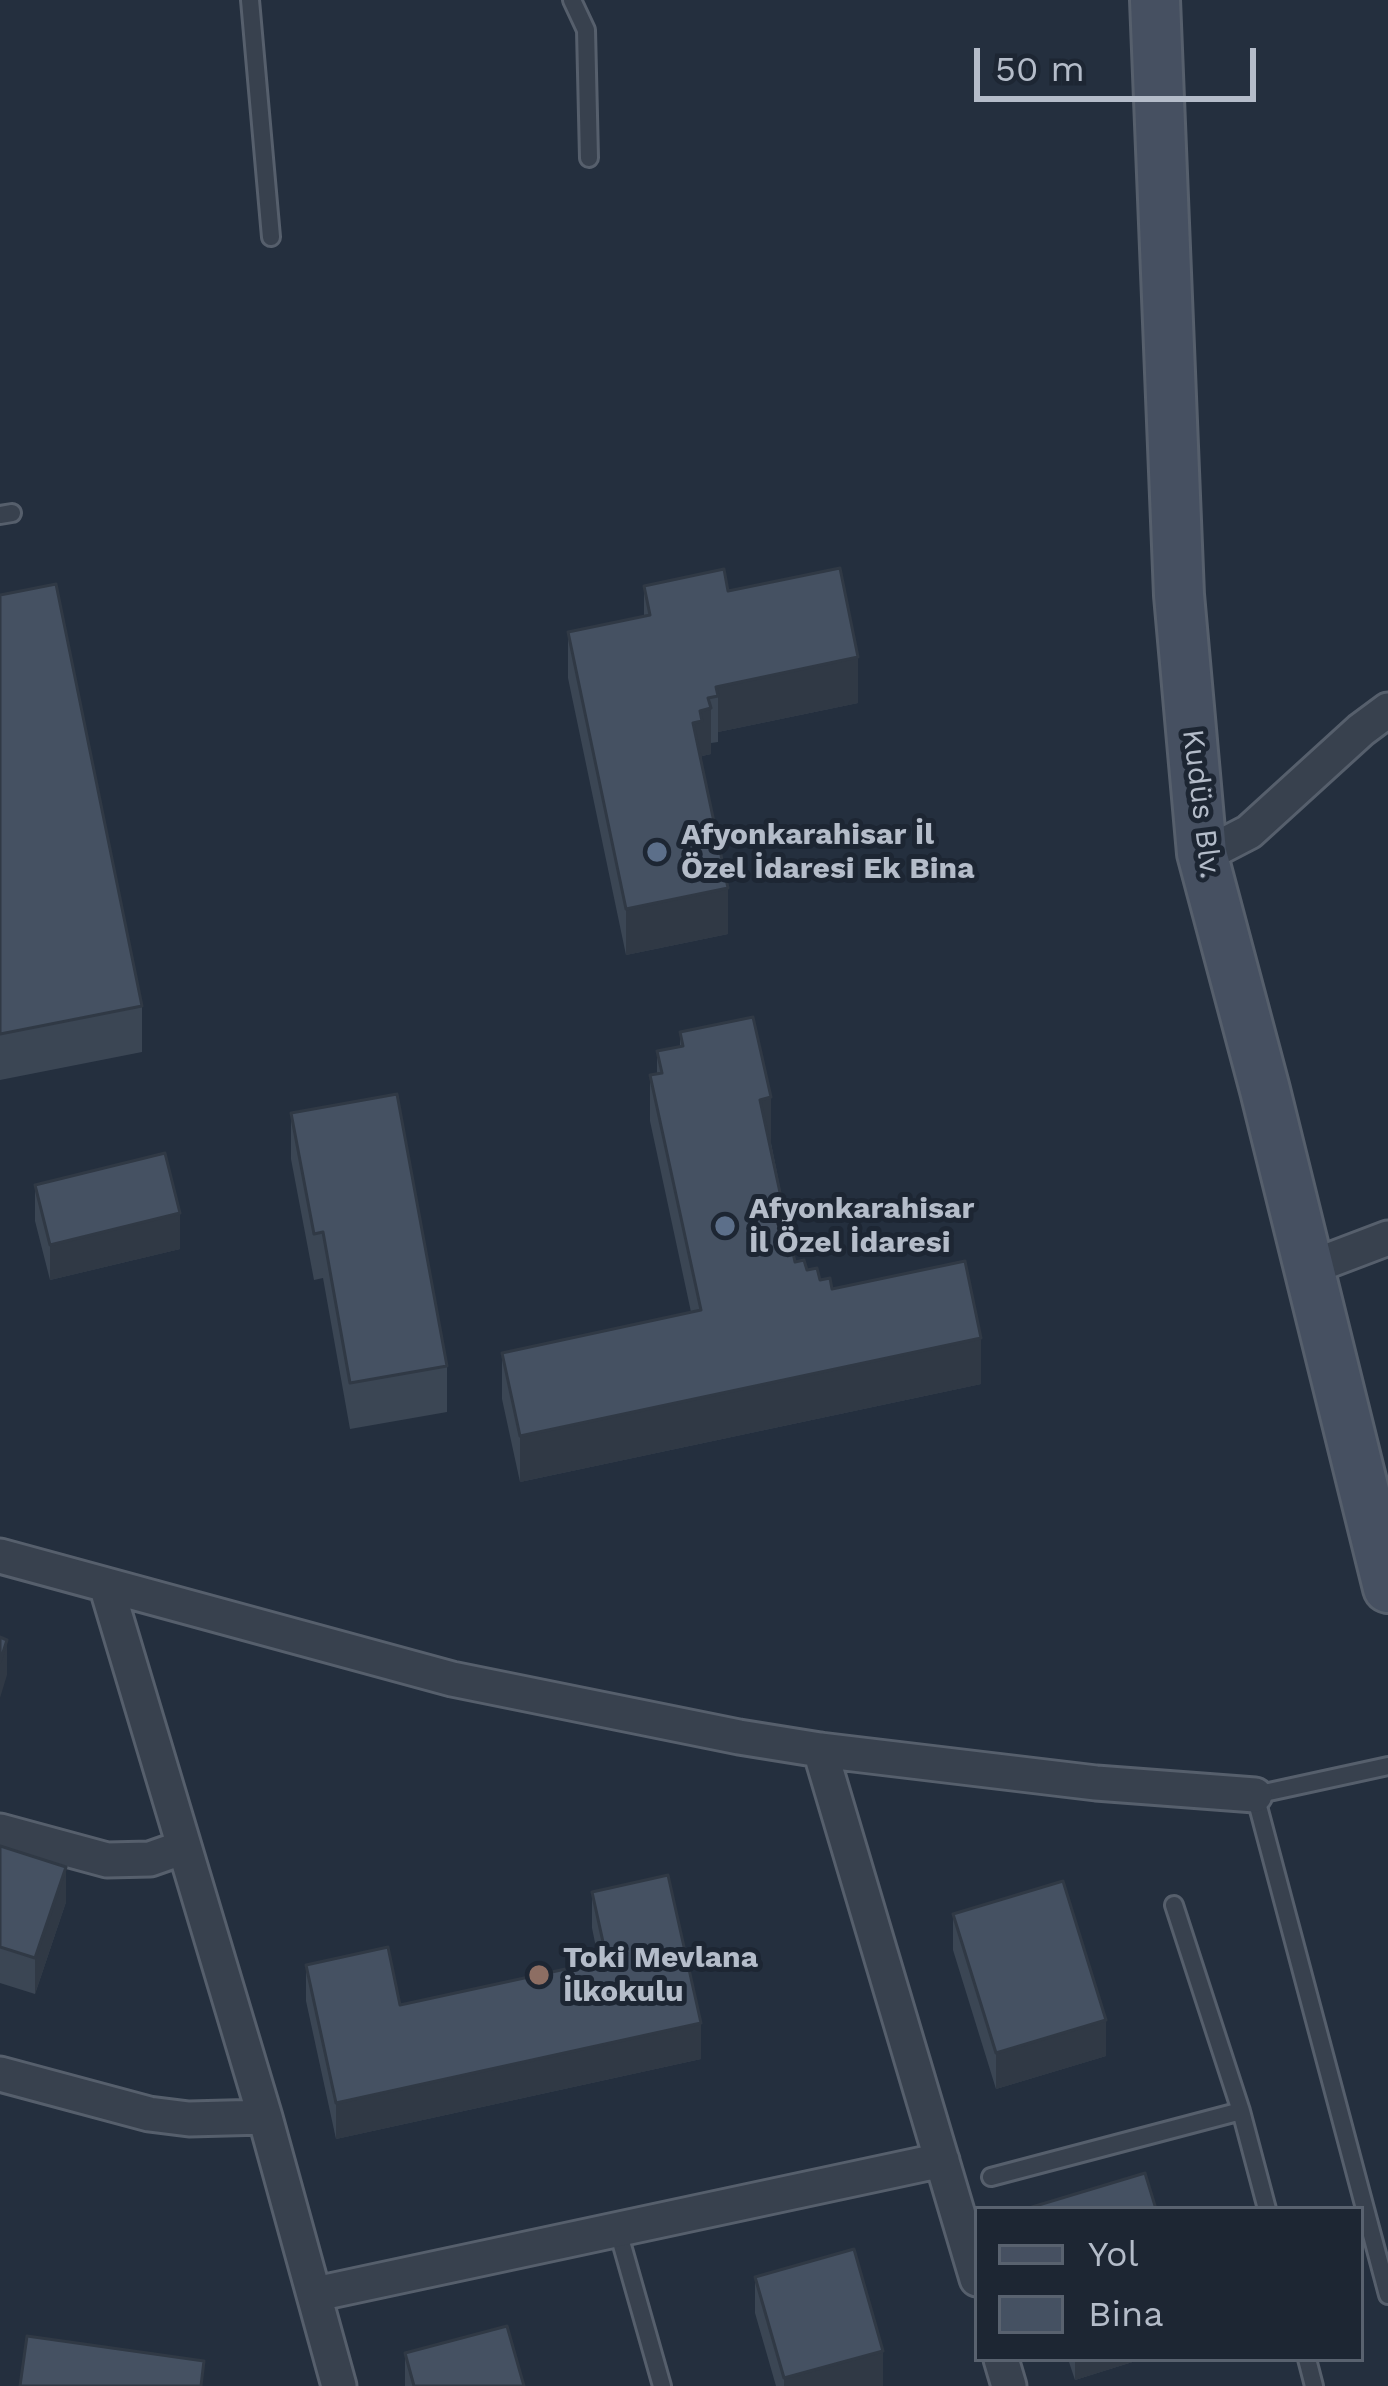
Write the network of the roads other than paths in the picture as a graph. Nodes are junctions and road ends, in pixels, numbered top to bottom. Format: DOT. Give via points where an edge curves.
graph roads {
  1 [pos="250,0"];
  2 [pos="572,0"];
  3 [pos="1155,0"];
  4 [pos="589,158"];
  5 [pos="272,237"];
  6 [pos="1388,710"];
  7 [pos="1202,853"];
  8 [pos="1388,1238"];
  9 [pos="1309,1268"];
  10 [pos="0,1556"];
  11 [pos="106,1585"];
  12 [pos="1388,1588"];
  13 [pos="820,1750"];
  14 [pos="1388,1766"];
  15 [pos="1255,1796"];
  16 [pos="0,1831"];
  17 [pos="184,1846"];
  18 [pos="1174,1905"];
  19 [pos="0,2074"];
  20 [pos="1240,2111"];
  21 [pos="265,2116"];
  22 [pos="942,2160"];
  23 [pos="991,2177"];
  24 [pos="1266,2206"];
  25 [pos="618,2231"];
  26 [pos="974,2269"];
  27 [pos="316,2294"];
  28 [pos="1388,2296"];
  29 [pos="339,2386"];
  30 [pos="662,2386"];
  1 -- 5 [label="lane"];
  2 -- 4 [label="lane" via="586,30"];
  3 -- 7 [label="street, Kudüs Blv." via="1179,595"];
  6 -- 7 [label="street" via="1249,832"];
  7 -- 9 [label="street, Kudüs Blv."];
  8 -- 9 [label="street"];
  9 -- 12 [label="street, Kudüs Blv."];
  10 -- 11 [label="street"];
  11 -- 13 [label="street" via="452,1679"];
  11 -- 17 [label="street"];
  13 -- 15 [label="street"];
  13 -- 22 [label="street"];
  14 -- 15 [label="lane"];
  15 -- 28 [label="lane"];
  16 -- 17 [label="street" via="107,1860 150,1859"];
  17 -- 21 [label="street"];
  18 -- 20 [label="lane"];
  19 -- 21 [label="street" via="149,2114"];
  20 -- 23 [label="lane"];
  20 -- 24 [label="lane"];
  21 -- 27 [label="street"];
  22 -- 25 [label="street"];
  22 -- 26 [label="street"];
  25 -- 27 [label="street"];
  25 -- 30 [label="lane"];
  27 -- 29 [label="street"];
}
